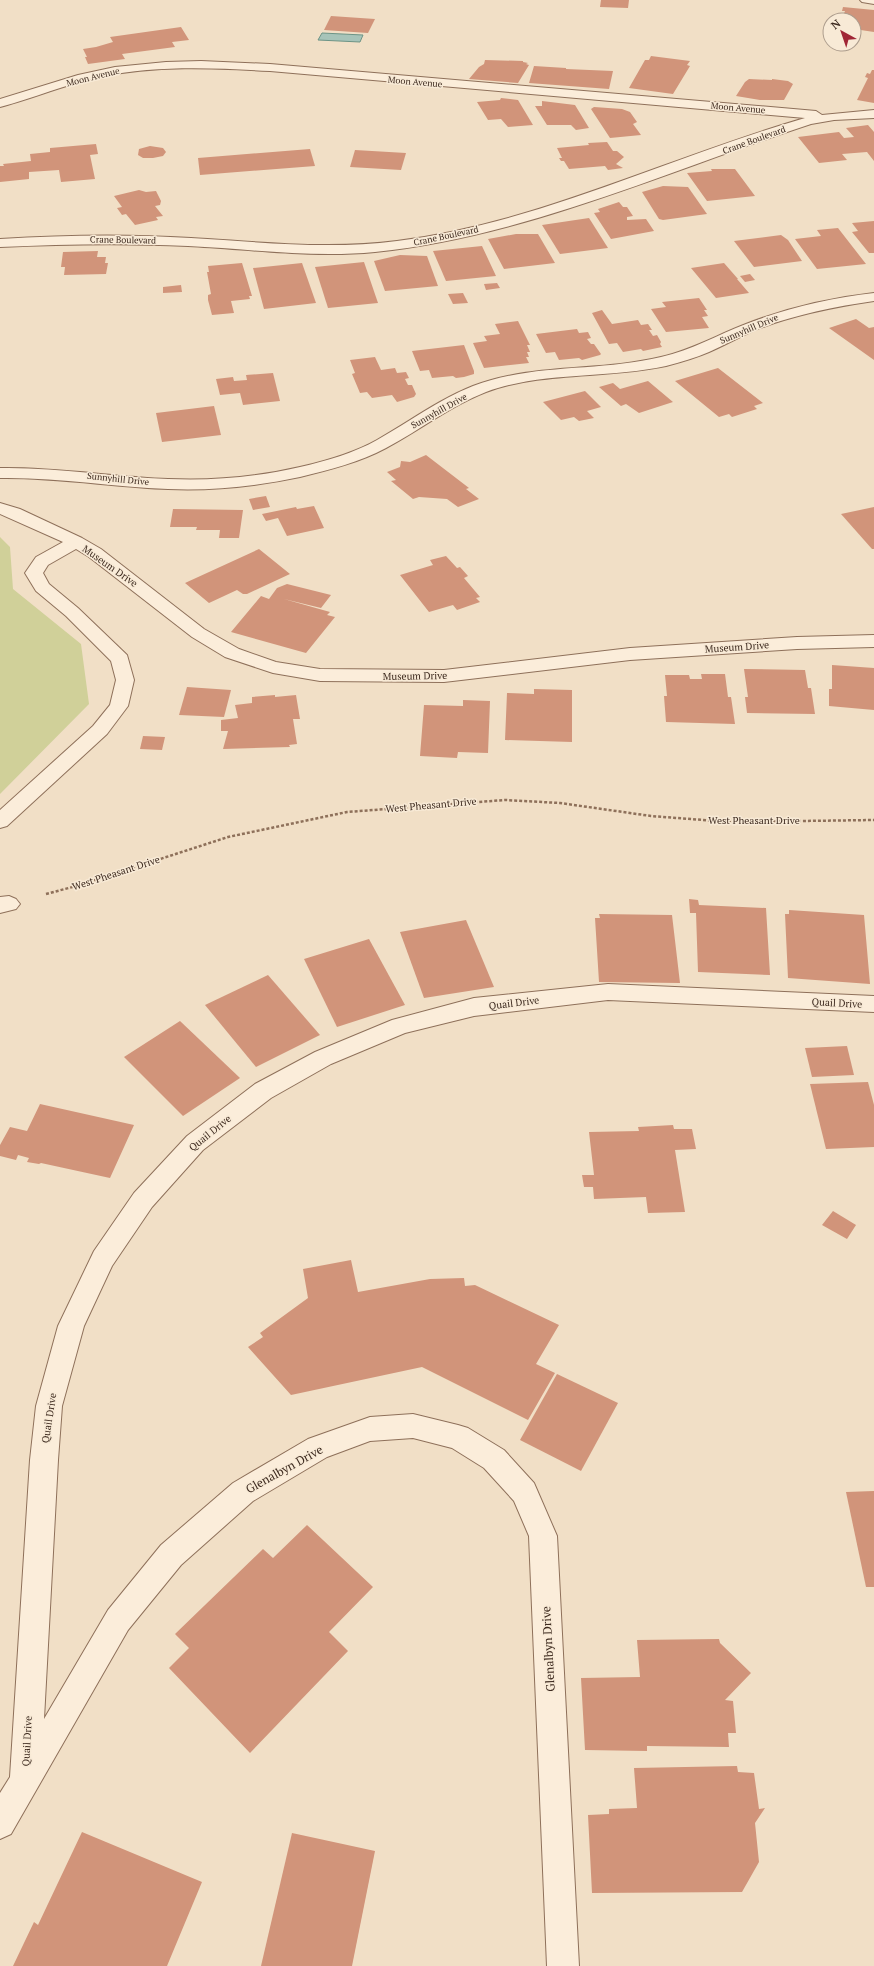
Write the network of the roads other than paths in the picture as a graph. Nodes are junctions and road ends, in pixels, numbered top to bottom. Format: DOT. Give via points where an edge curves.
graph roads {
  1 [pos="866,0"];
  2 [pos="874,1"];
  3 [pos="0,103"];
  4 [pos="874,114"];
  5 [pos="834,116"];
  6 [pos="0,243"];
  7 [pos="874,297"];
  8 [pos="0,473"];
  9 [pos="0,508"];
  10 [pos="76,542"];
  11 [pos="874,641"];
  12 [pos="0,821"];
  13 [pos="874,1004"];
  14 [pos="25,1778"];
  15 [pos="0,1823"];
  16 [pos="563,1966"];
  1 -- 2 [label="street"];
  3 -- 5 [label="street, Moon Avenue" via="100,74 137,67 197,65 270,67 407,81"];
  4 -- 5 [label="street, Crane Boulevard"];
  5 -- 6 [label="street, Crane Boulevard" via="796,125 595,197 443,238 398,246 302,251 115,239"];
  7 -- 8 [label="street, Sunnyhill Drive" via="829,303 788,313 747,328 696,352 655,364 610,370 542,374 504,381 455,401 379,445 340,461 300,472 259,480 206,484 152,483 76,475"];
  9 -- 10 [label="street, Museum Drive"];
  10 -- 11 [label="street, Museum Drive" via="118,570 198,633 232,653 274,667 320,675 444,676 630,654 797,643"];
  10 -- 12 [label="street" via="42,561 34,573 42,587 120,659 125,680 119,706 100,730"];
  13 -- 14 [label="street, Quail Drive" via="608,992 474,1007 400,1026 323,1058 264,1091 195,1143 143,1200 103,1259 71,1326 49,1406"];
  14 -- 15 [label="street, Glenalbyn Drive"];
  14 -- 16 [label="street, Glenalbyn Drive" via="118,1620 171,1555 243,1492 318,1448 370,1429 413,1426 458,1437 494,1459 524,1492 543,1536"];
}
